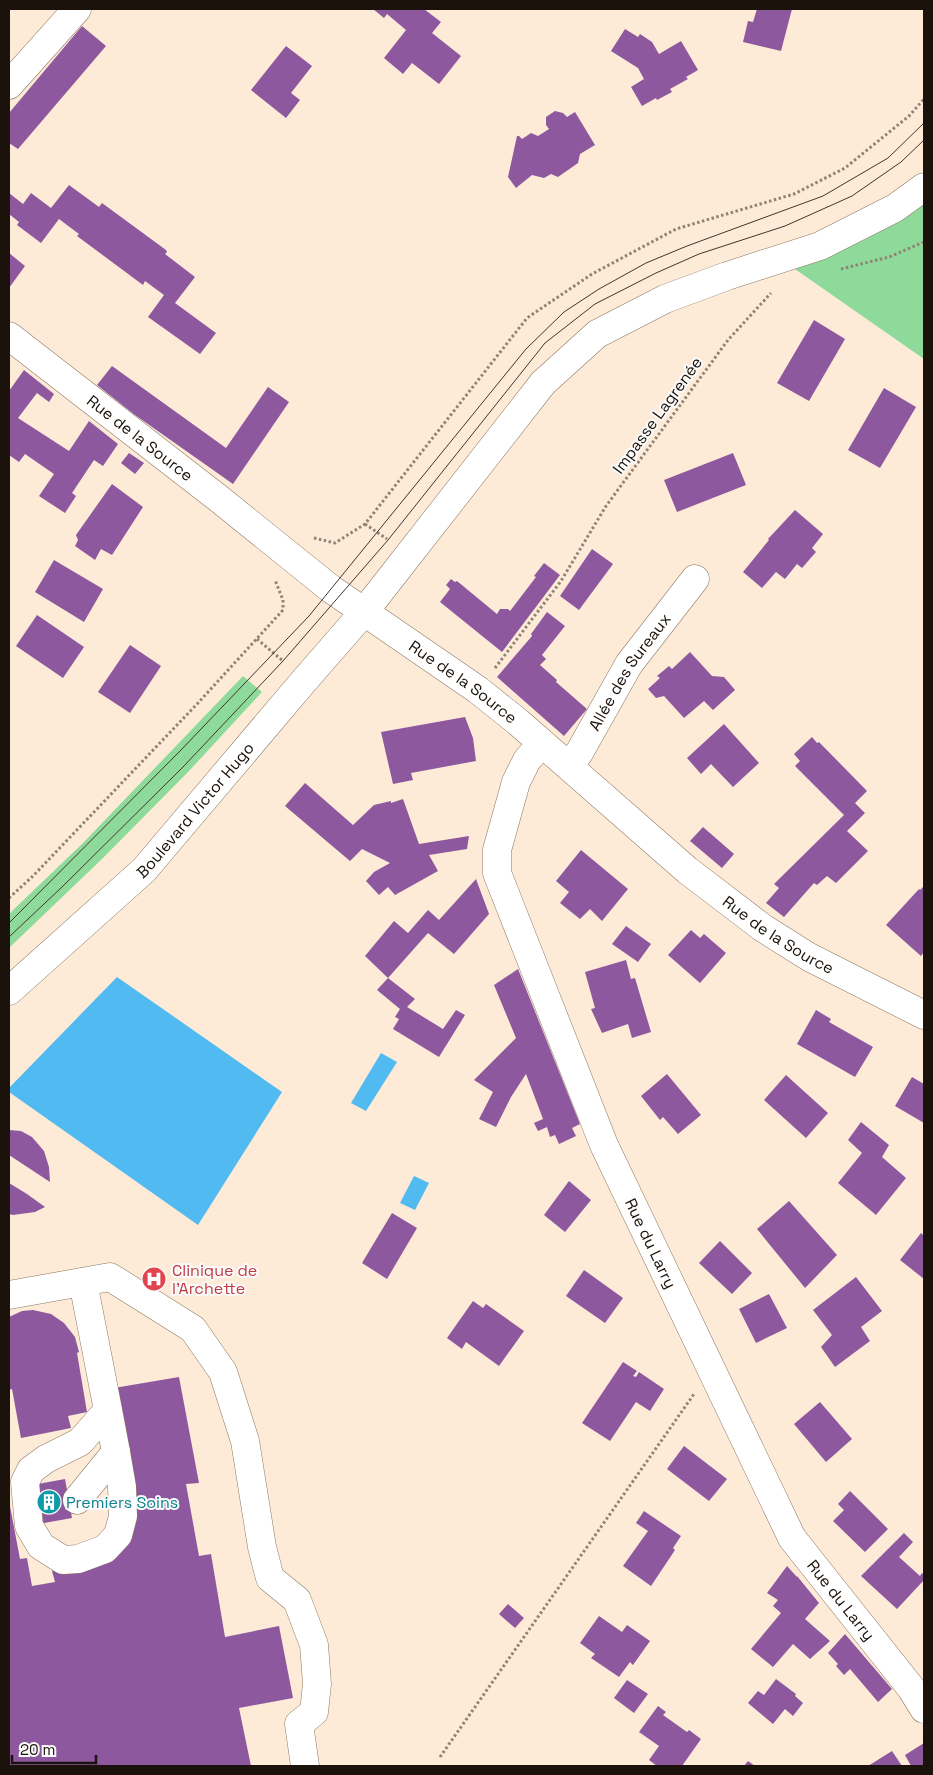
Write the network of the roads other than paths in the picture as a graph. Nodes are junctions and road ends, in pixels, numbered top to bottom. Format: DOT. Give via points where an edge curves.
graph roads {
  1 [pos="77,9"];
  2 [pos="9,85"];
  3 [pos="924,187"];
  4 [pos="9,336"];
  5 [pos="695,579"];
  6 [pos="364,612"];
  7 [pos="542,743"];
  8 [pos="568,765"];
  9 [pos="9,991"];
  10 [pos="924,1016"];
  11 [pos="83,1282"];
  12 [pos="9,1295"];
  13 [pos="108,1410"];
  14 [pos="116,1452"];
  15 [pos="76,1500"];
  16 [pos="924,1709"];
  17 [pos="305,1766"];
  1 -- 2 [label="main road"];
  3 -- 6 [label="main road, Boulevard Victor Hugo" via="895,208 820,246 665,299 597,334 543,383"];
  4 -- 6 [label="main road, Rue de la Source" via="330,589"];
  5 -- 8 [label="main road, Allée des Sureaux" via="629,664 579,753"];
  6 -- 7 [label="main road, Rue de la Source" via="478,690"];
  6 -- 9 [label="main road, Boulevard Victor Hugo" via="144,870"];
  7 -- 8 [label="main road, Rue de la Source"];
  7 -- 16 [label="main road, Rue du Larry" via="527,760 516,782 498,850 497,873 604,1145 792,1538 912,1688"];
  8 -- 10 [label="main road, Rue de la Source" via="687,870 763,928 809,957"];
  11 -- 12 [label="main road"];
  11 -- 13 [label="main road"];
  11 -- 17 [label="main road" via="110,1277 193,1329 223,1372 245,1441 270,1578 297,1600 314,1646 317,1684 314,1712 299,1724"];
  13 -- 14 [label="main road"];
  13 -- 14 [label="main road" via="80,1442 46,1459 31,1470 25,1482 29,1526 41,1546 63,1560 78,1559 105,1549 118,1535 123,1516"];
  14 -- 15 [label="main road"];
}
